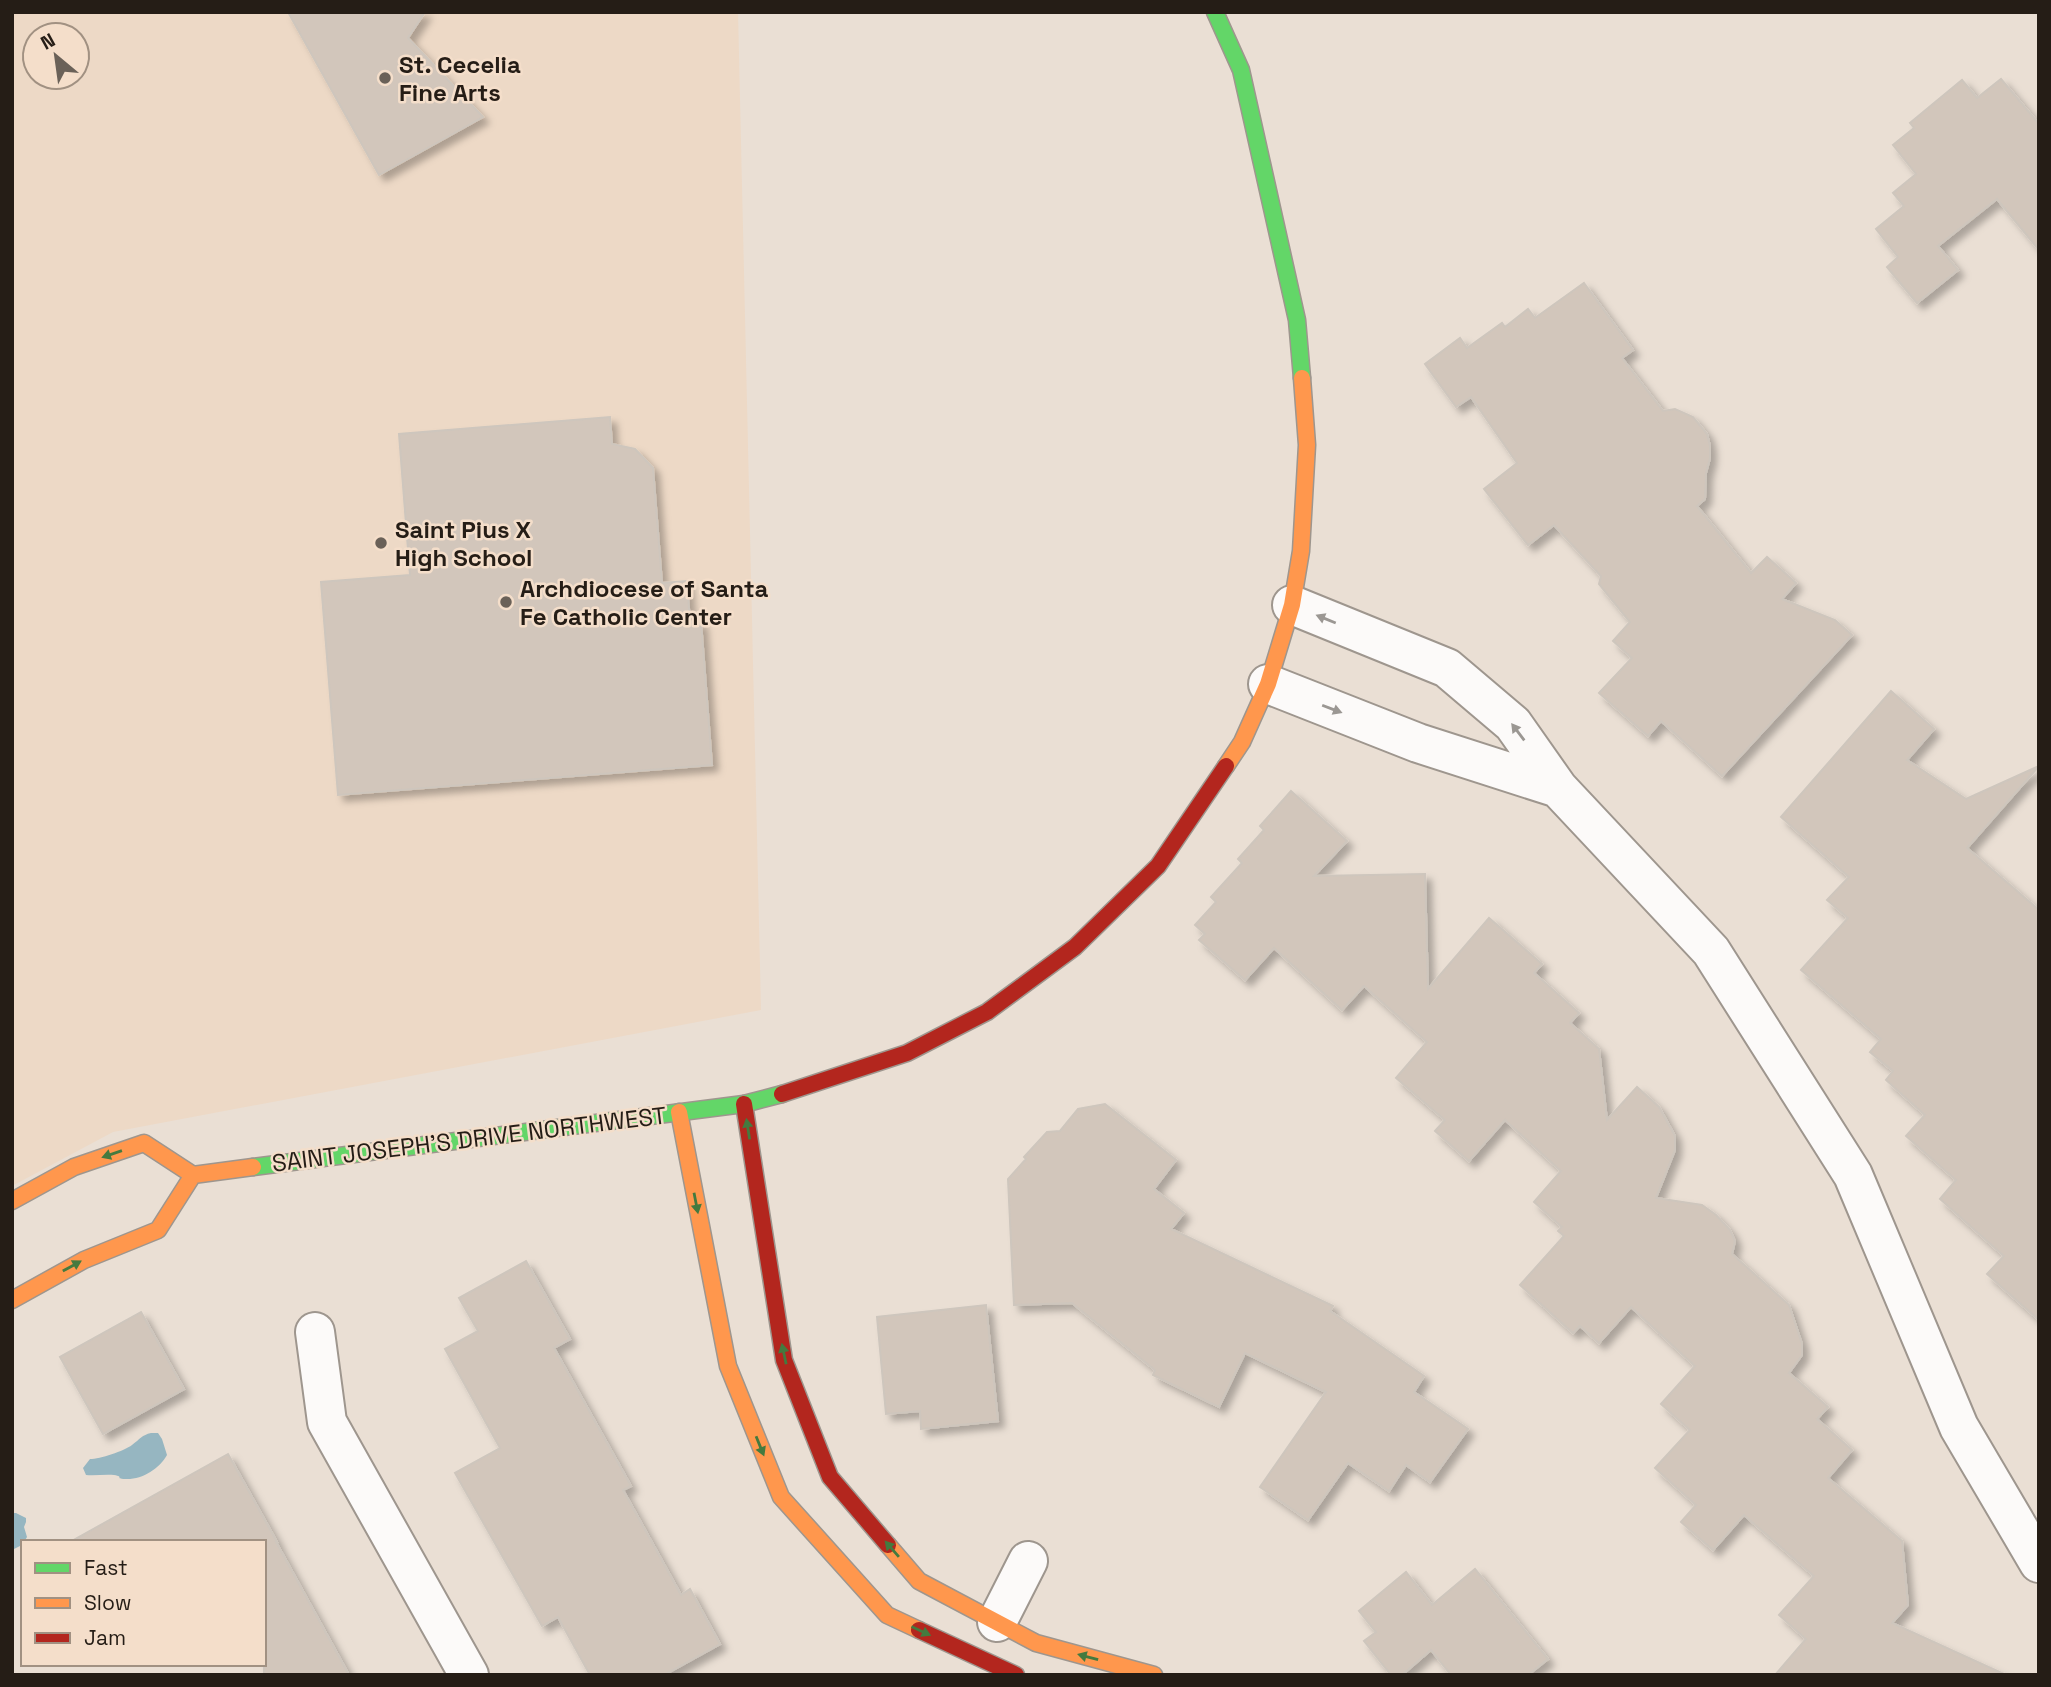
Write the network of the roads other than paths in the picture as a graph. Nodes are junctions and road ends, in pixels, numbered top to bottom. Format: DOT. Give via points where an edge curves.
graph roads {
  1 [pos="1215,12"];
  2 [pos="1292,605"];
  3 [pos="1268,684"];
  4 [pos="1558,788"];
  5 [pos="744,1104"];
  6 [pos="679,1112"];
  7 [pos="193,1175"];
  8 [pos="12,1201"];
  9 [pos="12,1300"];
  10 [pos="315,1332"];
  11 [pos="1028,1561"];
  12 [pos="2039,1563"];
  13 [pos="997,1622"];
  14 [pos="469,1675"];
  15 [pos="1016,1675"];
  16 [pos="1154,1675"];
  1 -- 2 [label="street" via="1241,70 1297,320 1307,445 1301,551"];
  2 -- 3 [label="street"];
  4 -- 2 [label="street, one-way" via="1513,724 1447,668"];
  3 -- 4 [label="street, one-way" via="1418,743"];
  3 -- 5 [label="street, SAINT JOSEPH'S DRIVE NORTHWEST" via="1242,742 1158,866 1075,947 987,1012 907,1053"];
  4 -- 12 [label="street" via="1711,951 1853,1175 1959,1427"];
  5 -- 6 [label="street, SAINT JOSEPH'S DRIVE NORTHWEST"];
  13 -- 5 [label="street, one-way" via="919,1581 830,1478 784,1360"];
  6 -- 7 [label="street, SAINT JOSEPH'S DRIVE NORTHWEST"];
  6 -- 15 [label="street, one-way" via="728,1366 780,1497 887,1615"];
  7 -- 8 [label="street, one-way" via="144,1143 74,1167"];
  9 -- 7 [label="street, one-way" via="84,1260 159,1230"];
  10 -- 14 [label="street" via="327,1422"];
  11 -- 13 [label="street"];
  16 -- 13 [label="street, one-way" via="1036,1643"];
}
